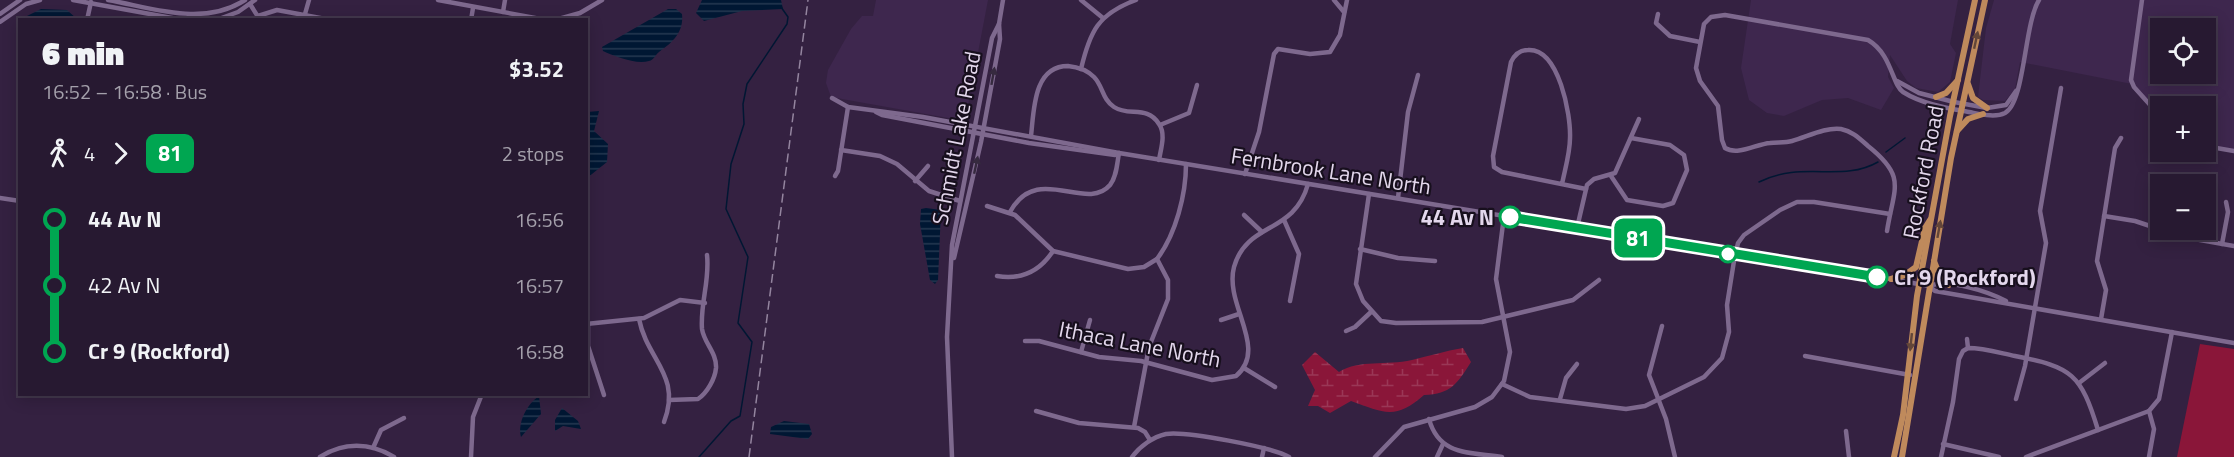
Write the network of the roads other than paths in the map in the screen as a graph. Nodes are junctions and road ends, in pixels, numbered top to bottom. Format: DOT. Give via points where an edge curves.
graph roads {
  1 [pos="20,0"];
  2 [pos="40,0"];
  3 [pos="73,0"];
  4 [pos="108,0"];
  5 [pos="255,0"];
  6 [pos="309,0"];
  7 [pos="438,0"];
  8 [pos="505,0"];
  9 [pos="602,0"];
  10 [pos="1003,0"];
  11 [pos="1081,0"];
  12 [pos="1136,0"];
  13 [pos="1334,0"];
  14 [pos="1347,0"];
  15 [pos="1975,0"];
  16 [pos="1985,0"];
  17 [pos="2039,0"];
  18 [pos="2142,0"];
  19 [pos="247,1"];
  20 [pos="91,2"];
  21 [pos="473,8"];
  22 [pos="503,12"];
  23 [pos="1344,12"];
  24 [pos="0,14"];
  25 [pos="305,14"];
  26 [pos="1658,14"];
  27 [pos="87,18"];
  28 [pos="173,18"];
  29 [pos="219,18"];
  30 [pos="259,18"];
  31 [pos="322,18"];
  32 [pos="471,18"];
  33 [pos="535,18"];
  34 [pos="562,18"];
  35 [pos="1103,18"];
  36 [pos="0,22"];
  37 [pos="999,24"];
  38 [pos="1700,42"];
  39 [pos="1081,69"];
  40 [pos="1418,75"];
  41 [pos="1958,80"];
  42 [pos="1897,81"];
  43 [pos="1967,81"];
  44 [pos="1197,85"];
  45 [pos="2061,88"];
  46 [pos="1936,97"];
  47 [pos="832,98"];
  48 [pos="1953,105"];
  49 [pos="2150,105"];
  50 [pos="848,107"];
  51 [pos="1961,107"];
  52 [pos="1985,111"];
  53 [pos="1640,119"];
  54 [pos="1160,125"];
  55 [pos="984,128"];
  56 [pos="975,130"];
  57 [pos="983,135"];
  58 [pos="1956,135"];
  59 [pos="1031,136"];
  60 [pos="1631,138"];
  61 [pos="2121,138"];
  62 [pos="2216,148"];
  63 [pos="841,150"];
  64 [pos="2234,151"];
  65 [pos="1119,153"];
  66 [pos="1159,160"];
  67 [pos="1186,164"];
  68 [pos="928,166"];
  69 [pos="1245,174"];
  70 [pos="835,176"];
  71 [pos="1611,176"];
  72 [pos="915,181"];
  73 [pos="1308,184"];
  74 [pos="1562,184"];
  75 [pos="1105,189"];
  76 [pos="1586,189"];
  77 [pos="1369,194"];
  78 [pos="1110,195"];
  79 [pos="0,198"];
  80 [pos="1398,198"];
  81 [pos="18,201"];
  82 [pos="960,201"];
  83 [pos="2226,202"];
  84 [pos="987,206"];
  85 [pos="1010,212"];
  86 [pos="1890,214"];
  87 [pos="1244,215"];
  88 [pos="1504,216"];
  89 [pos="2104,216"];
  90 [pos="1931,217"];
  91 [pos="1284,220"];
  92 [pos="2150,226"];
  93 [pos="1577,228"];
  94 [pos="1887,231"];
  95 [pos="1262,232"];
  96 [pos="2200,240"];
  97 [pos="2222,244"];
  98 [pos="2234,246"];
  99 [pos="1360,249"];
  100 [pos="1053,251"];
  101 [pos="706,255"];
  102 [pos="1735,255"];
  103 [pos="1158,259"];
  104 [pos="953,260"];
  105 [pos="1934,260"];
  106 [pos="1435,261"];
  107 [pos="997,276"];
  108 [pos="1891,279"];
  109 [pos="1599,280"];
  110 [pos="1919,285"];
  111 [pos="1949,285"];
  112 [pos="1929,286"];
  113 [pos="1290,301"];
  114 [pos="2008,302"];
  115 [pos="705,303"];
  116 [pos="2036,307"];
  117 [pos="1371,312"];
  118 [pos="1239,314"];
  119 [pos="1502,318"];
  120 [pos="639,319"];
  121 [pos="2101,319"];
  122 [pos="1090,320"];
  123 [pos="1221,320"];
  124 [pos="588,324"];
  125 [pos="1662,326"];
  126 [pos="1346,331"];
  127 [pos="2172,332"];
  128 [pos="1967,339"];
  129 [pos="1025,341"];
  130 [pos="2234,343"];
  131 [pos="588,346"];
  132 [pos="1968,348"];
  133 [pos="1081,352"];
  134 [pos="1806,356"];
  135 [pos="2026,358"];
  136 [pos="1145,363"];
  137 [pos="2105,363"];
  138 [pos="1577,364"];
  139 [pos="1244,368"];
  140 [pos="1908,374"];
  141 [pos="1916,376"];
  142 [pos="2079,383"];
  143 [pos="1502,384"];
  144 [pos="1275,387"];
  145 [pos="604,395"];
  146 [pos="481,396"];
  147 [pos="1560,399"];
  148 [pos="2016,399"];
  149 [pos="669,400"];
  150 [pos="1658,400"];
  151 [pos="1036,411"];
  152 [pos="2149,411"];
  153 [pos="404,418"];
  154 [pos="1430,419"];
  155 [pos="664,422"];
  156 [pos="1134,427"];
  157 [pos="2098,430"];
  158 [pos="1846,431"];
  159 [pos="1150,440"];
  160 [pos="1443,444"];
  161 [pos="1943,444"];
  162 [pos="373,448"];
  163 [pos="1263,448"];
  164 [pos="320,457"];
  165 [pos="393,457"];
  166 [pos="471,457"];
  167 [pos="952,457"];
  168 [pos="1132,457"];
  169 [pos="1262,457"];
  170 [pos="1289,457"];
  171 [pos="1376,457"];
  172 [pos="1437,457"];
  173 [pos="1502,457"];
  174 [pos="1675,457"];
  175 [pos="1850,457"];
  176 [pos="1894,457"];
  177 [pos="1902,457"];
  178 [pos="1941,457"];
  179 [pos="1999,457"];
  180 [pos="2026,457"];
  181 [pos="2149,457"];
  1 -- 24 [label="street"];
  2 -- 36 [label="street" via="26,4"];
  3 -- 20 [label="street"];
  4 -- 19 [label="street" via="201,15 218,14"];
  5 -- 19 [label="street"];
  6 -- 25 [label="street"];
  7 -- 21 [label="street"];
  8 -- 22 [label="street"];
  9 -- 34 [label="street"];
  10 -- 37 [label="street, Schmidt Lake Road"];
  11 -- 35 [label="street"];
  12 -- 35 [label="street"];
  13 -- 23 [label="street"];
  14 -- 23 [label="street"];
  15 -- 41 [label="main road, Rockford Road"];
  43 -- 16 [label="main road, Rockford Road, one-way"];
  17 -- 52 [label="street" via="2031,19 2016,100 2008,111 1998,115"];
  18 -- 49 [label="street" via="2131,80"];
  19 -- 29 [label="street"];
  19 -- 30 [label="street"];
  20 -- 27 [label="street"];
  20 -- 28 [label="street"];
  21 -- 22 [label="street"];
  21 -- 32 [label="street"];
  22 -- 33 [label="street"];
  23 -- 69 [label="street" via="1340,35 1330,52 1310,54 1278,49"];
  25 -- 30 [label="street" via="278,10"];
  25 -- 31 [label="street"];
  26 -- 38 [label="street" via="1656,23 1664,33"];
  35 -- 39 [label="street" via="1088,40"];
  55 -- 37 [label="street, Schmidt Lake Road, one-way" via="1000,39"];
  37 -- 56 [label="street, Schmidt Lake Road" via="992,38"];
  38 -- 42 [label="street" via="1704,24 1711,17 1737,16 1868,40 1884,54"];
  38 -- 86 [label="street" via="1697,75 1718,106 1722,144 1729,150 1791,142 1836,129 1848,131 1889,164 1894,174"];
  39 -- 54 [label="street" via="1093,76 1113,106 1146,112"];
  39 -- 59 [label="street" via="1061,67 1044,78 1036,96"];
  40 -- 80 [label="street" via="1408,112"];
  41 -- 46 [label="main road"];
  41 -- 48 [label="main road, Rockford Road"];
  42 -- 46 [label="street"];
  42 -- 48 [label="street" via="1899,89 1913,98"];
  43 -- 51 [label="main road, Rockford Road"];
  43 -- 52 [label="main road" via="1973,98"];
  44 -- 54 [label="street" via="1189,113"];
  45 -- 116 [label="street" via="2040,211 2046,243"];
  46 -- 48 [label="street"];
  47 -- 50 [label="street, Fernbrook Lane North"];
  48 -- 51 [label="street"];
  48 -- 90 [label="main road, Rockford Road"];
  50 -- 56 [label="street, Fernbrook Lane North"];
  50 -- 63 [label="street"];
  51 -- 52 [label="street"];
  51 -- 58 [label="main road, Rockford Road"];
  52 -- 58 [label="main road" via="1968,119"];
  53 -- 60 [label="street"];
  54 -- 66 [label="street" via="1163,138"];
  55 -- 56 [label="street, Fernbrook Lane North"];
  55 -- 57 [label="street, Schmidt Lake Road"];
  55 -- 59 [label="street, Fernbrook Lane North"];
  56 -- 57 [label="street, Fernbrook Lane North"];
  56 -- 82 [label="street, Schmidt Lake Road"];
  57 -- 65 [label="street, Fernbrook Lane North"];
  104 -- 57 [label="street, Schmidt Lake Road, one-way"];
  105 -- 58 [label="main road, Rockford Road, one-way"];
  59 -- 65 [label="street, Fernbrook Lane North"];
  60 -- 71 [label="street"];
  60 -- 71 [label="street" via="1670,145 1684,155 1687,170 1675,200 1663,206 1627,200"];
  61 -- 89 [label="street" via="2115,148"];
  62 -- 64 [label="street"];
  63 -- 70 [label="street"];
  63 -- 72 [label="street" via="880,156"];
  65 -- 66 [label="street, Fernbrook Lane North"];
  65 -- 75 [label="street" via="1114,179"];
  66 -- 67 [label="street, Fernbrook Lane North"];
  67 -- 69 [label="street, Fernbrook Lane North"];
  67 -- 103 [label="street" via="1177,213"];
  68 -- 72 [label="street"];
  69 -- 73 [label="street, Fernbrook Lane North"];
  71 -- 76 [label="street" via="1594,179"];
  72 -- 82 [label="street" via="938,195"];
  73 -- 77 [label="street, Fernbrook Lane North"];
  73 -- 91 [label="street" via="1300,204"];
  74 -- 74 [label="street" via="1494,167 1511,62 1525,50 1544,54 1563,86 1570,140"];
  74 -- 76 [label="street"];
  75 -- 78 [label="street"];
  75 -- 85 [label="street" via="1093,194 1039,189 1018,199"];
  76 -- 93 [label="street"];
  77 -- 80 [label="street, Fernbrook Lane North"];
  77 -- 99 [label="street"];
  79 -- 81 [label="street"];
  80 -- 88 [label="street, Fernbrook Lane North"];
  82 -- 104 [label="street, Schmidt Lake Road"];
  83 -- 97 [label="street"];
  84 -- 85 [label="street"];
  85 -- 100 [label="street"];
  86 -- 94 [label="street"];
  86 -- 102 [label="street" via="1805,201 1780,210 1744,236"];
  87 -- 95 [label="street"];
  88 -- 93 [label="street, Fernbrook Lane North"];
  88 -- 119 [label="street" via="1496,279"];
  89 -- 92 [label="street"];
  89 -- 121 [label="street" via="2097,261 2106,290"];
  90 -- 108 [label="main road" via="1916,267"];
  90 -- 110 [label="main road, Rockford Road"];
  91 -- 95 [label="street"];
  91 -- 113 [label="street" via="1299,254"];
  93 -- 102 [label="street, Fernbrook Lane North"];
  95 -- 118 [label="street" via="1241,252 1234,269 1233,288"];
  96 -- 97 [label="street"];
  97 -- 98 [label="street"];
  99 -- 106 [label="street"];
  99 -- 117 [label="street" via="1356,284"];
  100 -- 103 [label="street" via="1128,269 1144,267"];
  100 -- 107 [label="street" via="1042,265 1025,274"];
  101 -- 115 [label="street"];
  102 -- 108 [label="street, Fernbrook Lane North"];
  102 -- 150 [label="street" via="1725,350 1711,372"];
  103 -- 136 [label="street" via="1168,280 1168,299"];
  104 -- 167 [label="street, Schmidt Lake Road" via="947,337"];
  105 -- 111 [label="main road" via="1940,276"];
  105 -- 112 [label="main road, Rockford Road"];
  108 -- 110 [label="street, Fernbrook Lane North"];
  109 -- 119 [label="street" via="1573,300"];
  110 -- 112 [label="street, Fernbrook Lane North"];
  110 -- 140 [label="main road, Rockford Road, one-way"];
  111 -- 112 [label="street, Fernbrook Lane North"];
  111 -- 114 [label="street, Fernbrook Lane North"];
  112 -- 114 [label="street, Fernbrook Lane North" via="1935,291"];
  112 -- 141 [label="main road, Rockford Road"];
  114 -- 116 [label="street, Fernbrook Lane North"];
  115 -- 120 [label="street" via="677,301"];
  115 -- 149 [label="street" via="702,330 715,359 714,376 698,399"];
  116 -- 121 [label="street, Fernbrook Lane North"];
  116 -- 135 [label="street"];
  117 -- 119 [label="street" via="1381,321 1396,323 1482,322"];
  117 -- 126 [label="street"];
  118 -- 123 [label="street"];
  118 -- 139 [label="street" via="1250,348"];
  119 -- 143 [label="street" via="1510,352"];
  120 -- 124 [label="street"];
  120 -- 149 [label="street" via="646,345 664,370"];
  121 -- 127 [label="street, Fernbrook Lane North"];
  122 -- 133 [label="street"];
  125 -- 150 [label="street" via="1649,368"];
  127 -- 130 [label="street, Fernbrook Lane North"];
  127 -- 152 [label="street" via="2160,394"];
  128 -- 132 [label="street"];
  129 -- 133 [label="street, Ithaca Lane North" via="1039,340"];
  131 -- 145 [label="street"];
  132 -- 135 [label="street"];
  132 -- 161 [label="street" via="1959,359"];
  133 -- 136 [label="street, Ithaca Lane North"];
  134 -- 140 [label="street"];
  135 -- 142 [label="street" via="2054,364"];
  135 -- 148 [label="street"];
  136 -- 139 [label="street, Ithaca Lane North" via="1212,380 1229,378"];
  136 -- 156 [label="street"];
  137 -- 142 [label="street"];
  138 -- 147 [label="street" via="1566,378"];
  139 -- 144 [label="street, Ithaca Lane North"];
  140 -- 141 [label="street"];
  140 -- 176 [label="main road, Rockford Road"];
  141 -- 177 [label="main road, Rockford Road"];
  142 -- 157 [label="street"];
  143 -- 147 [label="street" via="1522,395"];
  143 -- 154 [label="street" via="1492,397 1475,407"];
  146 -- 166 [label="street" via="473,417"];
  147 -- 150 [label="street" via="1626,409"];
  149 -- 155 [label="street"];
  150 -- 174 [label="street"];
  151 -- 156 [label="street" via="1079,423"];
  152 -- 157 [label="street"];
  152 -- 181 [label="street" via="2154,429"];
  153 -- 162 [label="street" via="381,430"];
  154 -- 160 [label="street"];
  154 -- 171 [label="street" via="1402,428"];
  156 -- 159 [label="street" via="1142,429"];
  157 -- 180 [label="street"];
  158 -- 175 [label="street"];
  159 -- 163 [label="street" via="1177,434"];
  159 -- 168 [label="street"];
  160 -- 172 [label="street"];
  160 -- 173 [label="street"];
  161 -- 178 [label="street"];
  161 -- 179 [label="street"];
  162 -- 164 [label="street" via="346,447"];
  162 -- 165 [label="street"];
  163 -- 169 [label="street"];
  163 -- 170 [label="street"];
}
